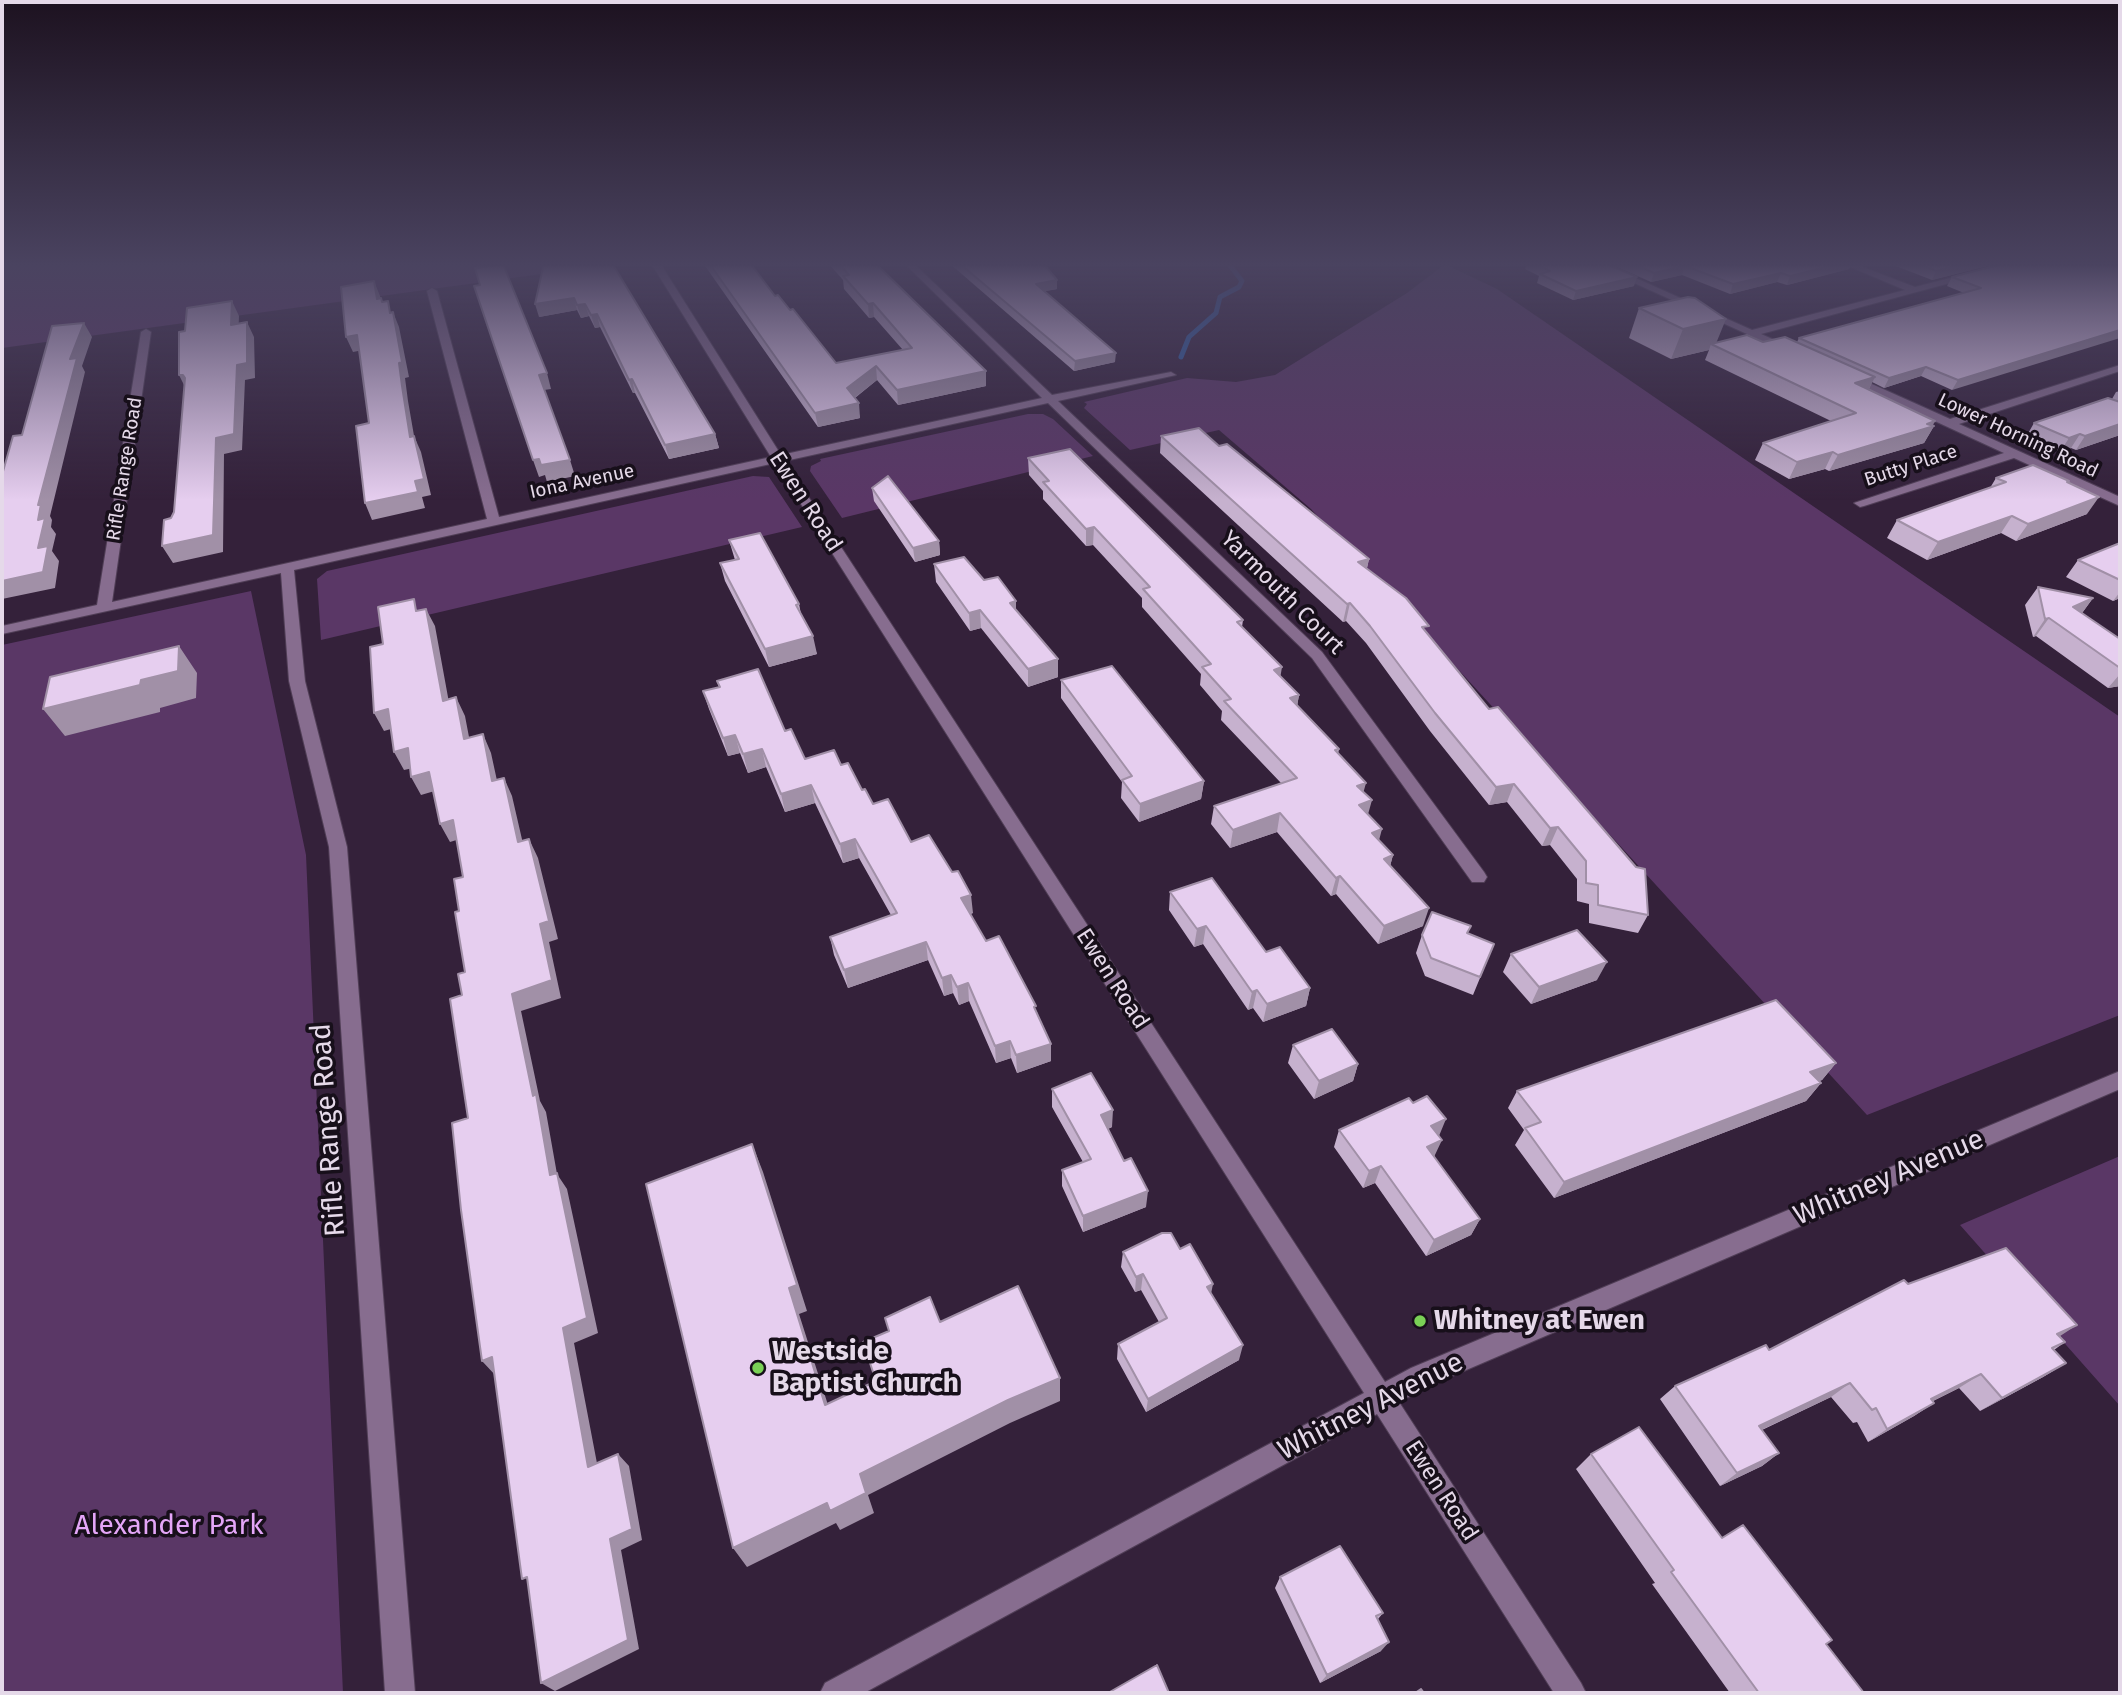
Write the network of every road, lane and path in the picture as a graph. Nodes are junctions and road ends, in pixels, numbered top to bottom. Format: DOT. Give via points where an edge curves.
graph roads {
  1 [pos="144,342"];
  2 [pos="446,342"];
  3 [pos="705,342"];
  4 [pos="991,342"];
  5 [pos="1772,342"];
  6 [pos="1806,358"];
  7 [pos="2120,368"];
  8 [pos="1842,374"];
  9 [pos="1171,375"];
  10 [pos="1051,399"];
  11 [pos="1950,423"];
  12 [pos="2014,454"];
  13 [pos="778,459"];
  14 [pos="2120,502"];
  15 [pos="1860,503"];
  16 [pos="494,520"];
  17 [pos="287,566"];
  18 [pos="103,607"];
  19 [pos="2,629"];
  20 [pos="1478,877"];
  21 [pos="2120,1080"];
  22 [pos="1382,1398"];
  23 [pos="400,1693"];
  24 [pos="835,1693"];
  25 [pos="1571,1693"];
  1 -- 18 [label="street, Rifle Range Road"];
  2 -- 16 [label="street"];
  3 -- 13 [label="street, Ewen Road"];
  4 -- 10 [label="street, Yarmouth Court"];
  5 -- 6 [label="street"];
  7 -- 11 [label="street"];
  8 -- 11 [label="street, Lower Horning Road"];
  9 -- 10 [label="street, Iona Avenue"];
  10 -- 13 [label="street, Iona Avenue"];
  10 -- 20 [label="street, Yarmouth Court" via="1317,655"];
  11 -- 12 [label="street, Lower Horning Road"];
  12 -- 14 [label="street, Lower Horning Road"];
  12 -- 15 [label="street, Butty Place"];
  13 -- 16 [label="street, Iona Avenue"];
  13 -- 22 [label="street, Ewen Road"];
  16 -- 17 [label="street, Iona Avenue"];
  17 -- 18 [label="street, Iona Avenue"];
  17 -- 23 [label="street, Rifle Range Road" via="297,681 338,847"];
  18 -- 19 [label="street, Iona Avenue"];
  21 -- 22 [label="street, Whitney Avenue" via="1433,1372"];
  22 -- 24 [label="street, Whitney Avenue"];
  22 -- 25 [label="street, Ewen Road"];
}
